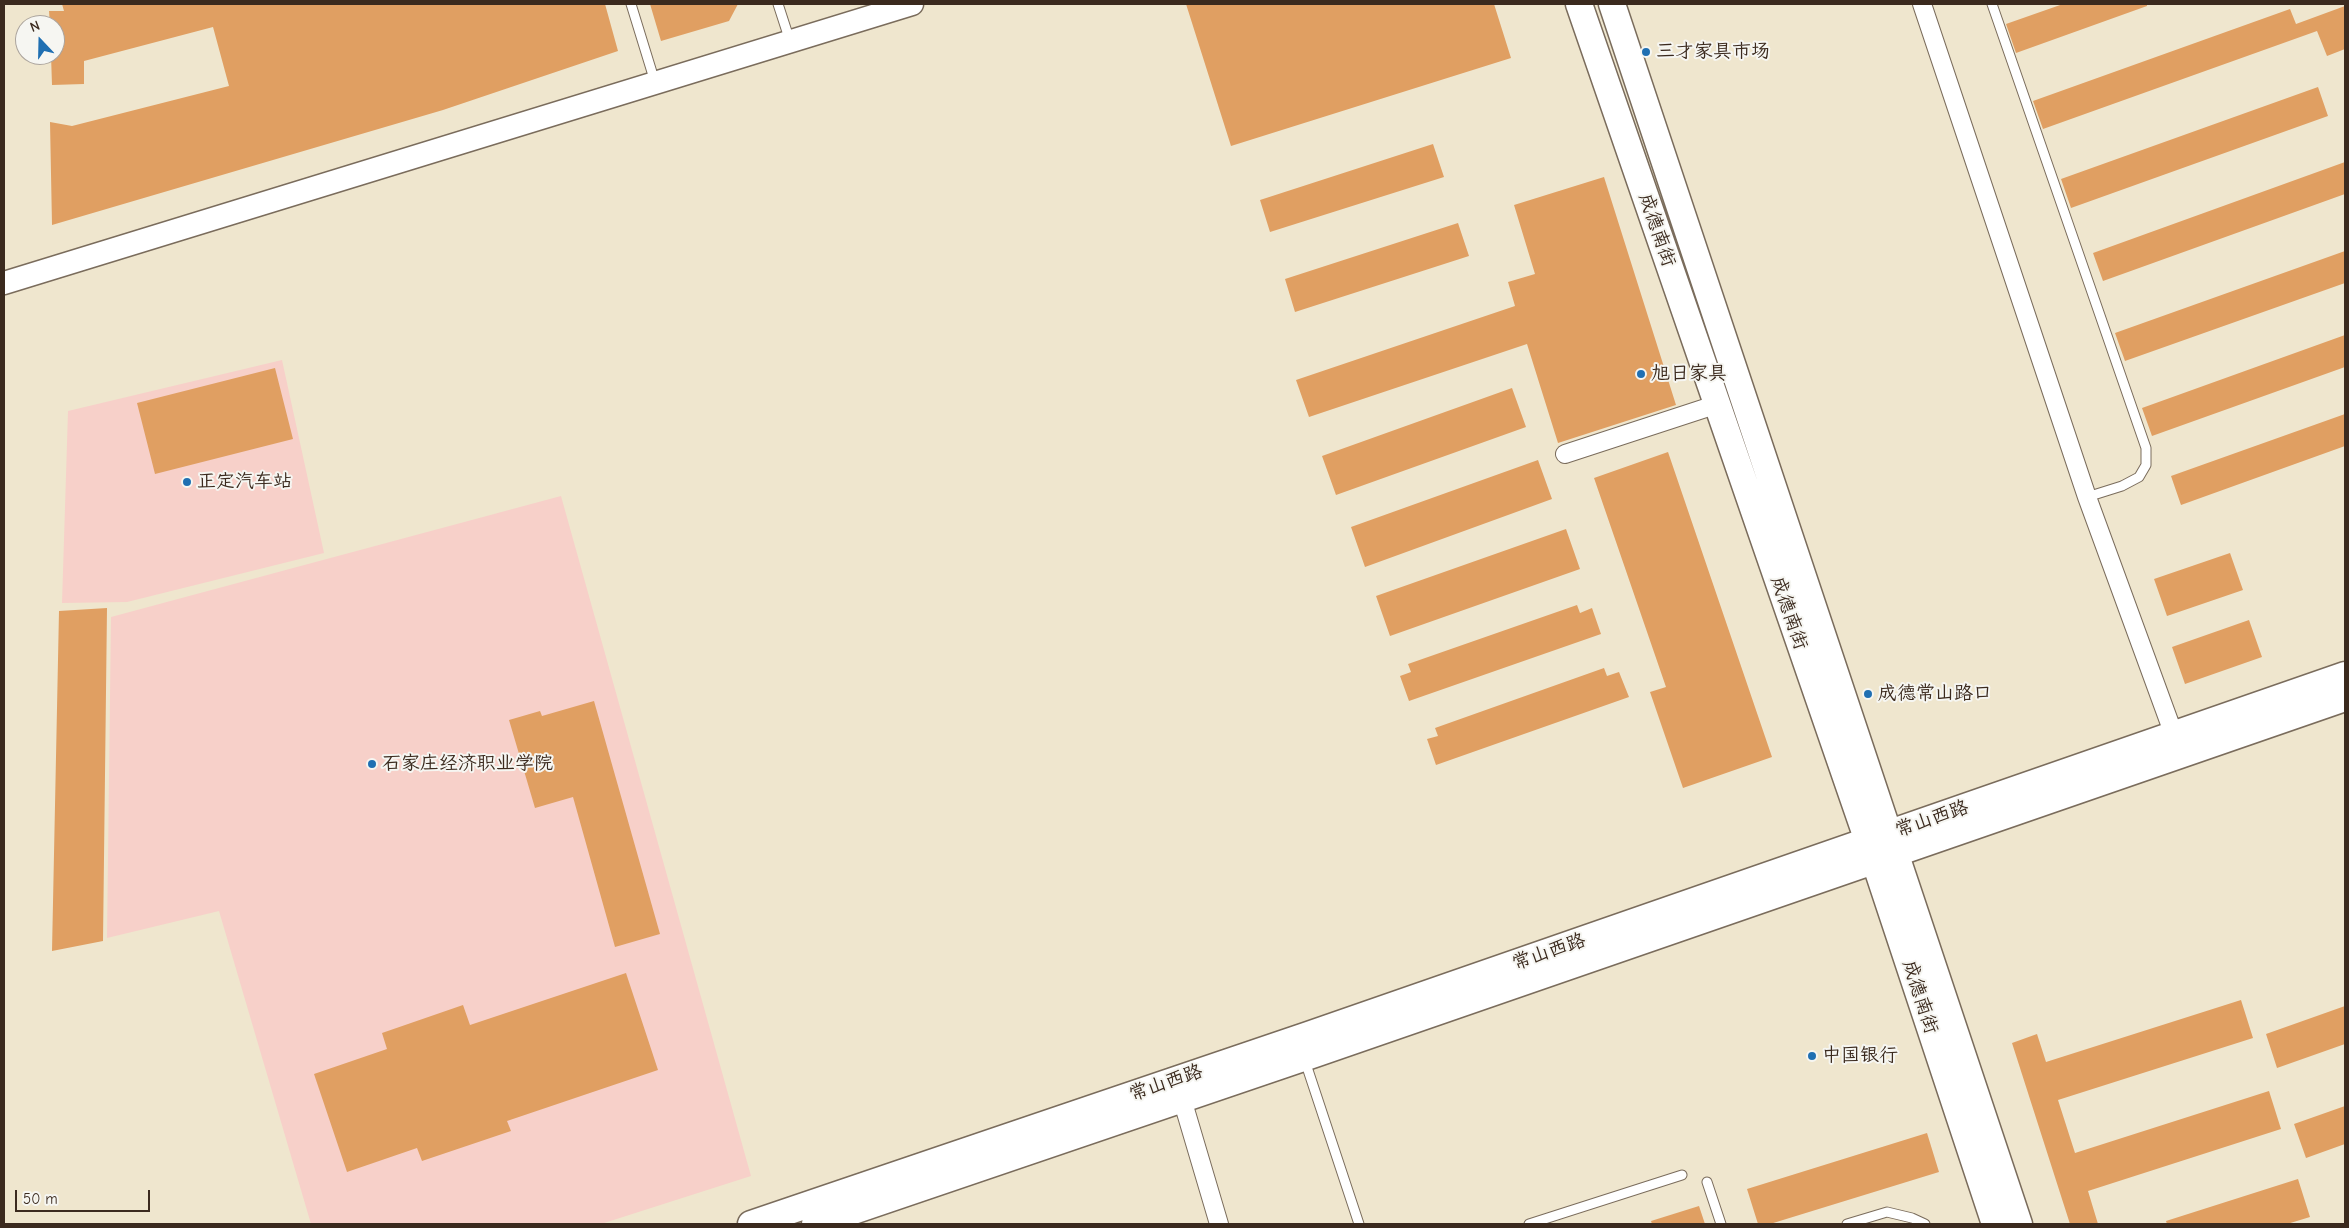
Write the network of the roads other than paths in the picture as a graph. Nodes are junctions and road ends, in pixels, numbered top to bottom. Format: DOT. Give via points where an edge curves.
graph roads {
  1 [pos="631,4"];
  2 [pos="778,4"];
  3 [pos="912,4"];
  4 [pos="1579,4"];
  5 [pos="1612,4"];
  6 [pos="1922,4"];
  7 [pos="1992,4"];
  8 [pos="790,41"];
  9 [pos="655,83"];
  10 [pos="4,284"];
  11 [pos="1718,404"];
  12 [pos="1565,454"];
  13 [pos="2087,496"];
  14 [pos="2345,675"];
  15 [pos="2345,698"];
  16 [pos="2174,735"];
  17 [pos="1882,847"];
  18 [pos="1304,1058"];
  19 [pos="1182,1100"];
  20 [pos="1682,1175"];
  21 [pos="1707,1182"];
  22 [pos="1998,1223"];
  23 [pos="751,1224"];
  24 [pos="815,1224"];
  25 [pos="1219,1224"];
  26 [pos="1359,1224"];
  27 [pos="1529,1224"];
  28 [pos="1721,1224"];
  29 [pos="1847,1224"];
  30 [pos="1925,1224"];
  1 -- 9 [label="lane"];
  2 -- 8 [label="lane"];
  3 -- 8 [label="street"];
  4 -- 11 [label="main road, 成德南街"];
  5 -- 17 [label="main road, 成德南街"];
  6 -- 13 [label="street"];
  7 -- 13 [label="lane" via="2146,448 2146,465 2139,477 2122,486"];
  8 -- 9 [label="street"];
  9 -- 10 [label="street"];
  11 -- 12 [label="street"];
  11 -- 17 [label="main road, 成德南街"];
  13 -- 16 [label="street"];
  14 -- 16 [label="main road, 常山西路"];
  15 -- 17 [label="main road, 常山西路"];
  16 -- 17 [label="main road, 常山西路"];
  17 -- 18 [label="main road, 常山西路"];
  17 -- 22 [label="main road, 成德南街"];
  17 -- 23 [label="main road, 常山西路"];
  18 -- 19 [label="main road, 常山西路"];
  18 -- 26 [label="lane"];
  19 -- 24 [label="main road, 常山西路"];
  19 -- 25 [label="street"];
  20 -- 27 [label="lane"];
  21 -- 28 [label="lane"];
  29 -- 30 [label="lane" via="1887,1212"];
}
